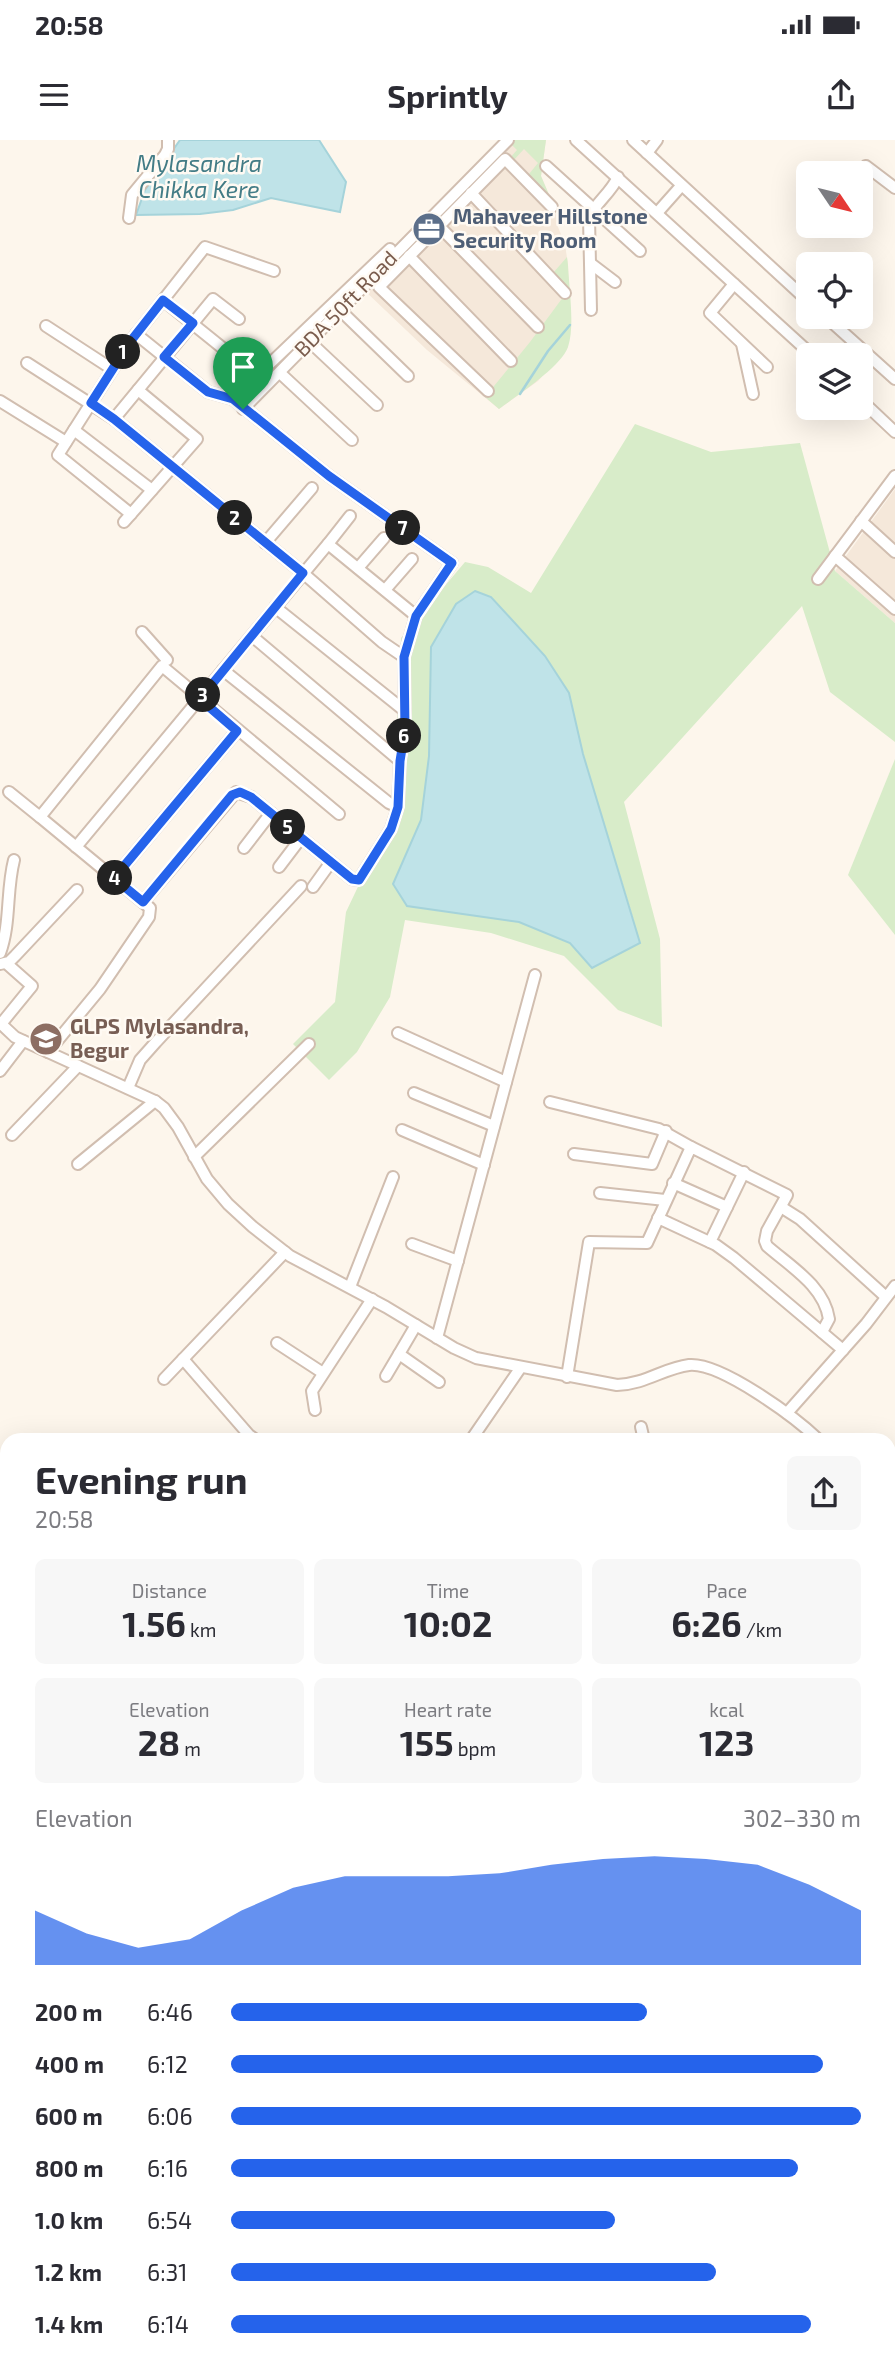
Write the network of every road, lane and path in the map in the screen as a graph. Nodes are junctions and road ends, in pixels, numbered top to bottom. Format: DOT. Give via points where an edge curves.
graph roads {
  1 [pos="168,140"];
  2 [pos="500,140"];
  3 [pos="508,140"];
  4 [pos="576,140"];
  5 [pos="633,140"];
  6 [pos="657,140"];
  7 [pos="647,153"];
  8 [pos="546,166"];
  9 [pos="873,171"];
  10 [pos="618,177"];
  11 [pos="681,186"];
  12 [pos="895,188"];
  13 [pos="471,193"];
  14 [pos="552,207"];
  15 [pos="593,210"];
  16 [pos="657,213"];
  17 [pos="129,218"];
  18 [pos="432,219"];
  19 [pos="640,251"];
  20 [pos="409,256"];
  21 [pos="590,263"];
  22 [pos="274,271"];
  23 [pos="615,282"];
  24 [pos="734,284"];
  25 [pos="796,290"];
  26 [pos="565,293"];
  27 [pos="163,300"];
  28 [pos="591,310"];
  29 [pos="341,311"];
  30 [pos="239,319"];
  31 [pos="193,323"];
  32 [pos="46,326"];
  33 [pos="538,327"];
  34 [pos="839,329"];
  35 [pos="136,334"];
  36 [pos="310,342"];
  37 [pos="799,343"];
  38 [pos="742,344"];
  39 [pos="230,354"];
  40 [pos="164,357"];
  41 [pos="512,361"];
  42 [pos="27,363"];
  43 [pos="767,367"];
  44 [pos="112,369"];
  45 [pos="280,373"];
  46 [pos="408,376"];
  47 [pos="895,379"];
  48 [pos="138,390"];
  49 [pos="488,391"];
  50 [pos="753,394"];
  51 [pos="233,399"];
  52 [pos="0,401"];
  53 [pos="91,403"];
  54 [pos="377,405"];
  55 [pos="243,409"];
  56 [pos="873,412"];
  57 [pos="114,419"];
  58 [pos="74,430"];
  59 [pos="895,432"];
  60 [pos="352,440"];
  61 [pos="66,442"];
  62 [pos="173,467"];
  63 [pos="895,476"];
  64 [pos="312,488"];
  65 [pos="886,489"];
  66 [pos="152,490"];
  67 [pos="895,497"];
  68 [pos="351,516"];
  69 [pos="861,521"];
  70 [pos="384,538"];
  71 [pos="265,543"];
  72 [pos="328,544"];
  73 [pos="895,552"];
  74 [pos="835,556"];
  75 [pos="412,559"];
  76 [pos="358,568"];
  77 [pos="303,573"];
  78 [pos="818,579"];
  79 [pos="385,590"];
  80 [pos="275,607"];
  81 [pos="895,609"];
  82 [pos="416,616"];
  83 [pos="142,632"];
  84 [pos="252,636"];
  85 [pos="404,657"];
  86 [pos="167,660"];
  87 [pos="223,670"];
  88 [pos="200,699"];
  89 [pos="404,712"];
  90 [pos="237,731"];
  91 [pos="400,761"];
  92 [pos="9,792"];
  93 [pos="398,807"];
  94 [pos="271,813"];
  95 [pos="339,814"];
  96 [pos="40,817"];
  97 [pos="301,838"];
  98 [pos="76,847"];
  99 [pos="243,848"];
  100 [pos="14,860"];
  101 [pos="331,862"];
  102 [pos="279,867"];
  103 [pos="114,878"];
  104 [pos="4,881"];
  105 [pos="301,886"];
  106 [pos="313,887"];
  107 [pos="77,890"];
  108 [pos="143,902"];
  109 [pos="2,960"];
  110 [pos="535,975"];
  111 [pos="1,1023"];
  112 [pos="398,1033"];
  113 [pos="23,1041"];
  114 [pos="309,1044"];
  115 [pos="48,1052"];
  116 [pos="78,1066"];
  117 [pos="0,1071"];
  118 [pos="506,1082"];
  119 [pos="128,1088"];
  120 [pos="414,1093"];
  121 [pos="155,1101"];
  122 [pos="550,1102"];
  123 [pos="494,1126"];
  124 [pos="402,1130"];
  125 [pos="666,1131"];
  126 [pos="12,1135"];
  127 [pos="691,1146"];
  128 [pos="574,1154"];
  129 [pos="194,1157"];
  130 [pos="78,1164"];
  131 [pos="484,1166"];
  132 [pos="744,1172"];
  133 [pos="393,1177"];
  134 [pos="673,1183"];
  135 [pos="600,1194"];
  136 [pos="666,1200"];
  137 [pos="727,1207"];
  138 [pos="781,1207"];
  139 [pos="658,1218"];
  140 [pos="710,1242"];
  141 [pos="412,1244"];
  142 [pos="285,1252"];
  143 [pos="458,1261"];
  144 [pos="895,1286"];
  145 [pos="349,1287"];
  146 [pos="886,1297"];
  147 [pos="372,1299"];
  148 [pos="416,1325"];
  149 [pos="822,1332"];
  150 [pos="437,1338"];
  151 [pos="276,1343"];
  152 [pos="843,1350"];
  153 [pos="399,1354"];
  154 [pos="183,1359"];
  155 [pos="521,1367"];
  156 [pos="323,1373"];
  157 [pos="386,1376"];
  158 [pos="567,1377"];
  159 [pos="164,1379"];
  160 [pos="439,1382"];
  161 [pos="315,1410"];
  162 [pos="787,1413"];
  163 [pos="641,1427"];
  164 [pos="246,1433"];
  165 [pos="476,1433"];
  166 [pos="642,1433"];
  167 [pos="811,1433"];
  1 -- 17 [label="street" via="165,155 132,195"];
  2 -- 18 [label="street, BDA 50ft Road"];
  3 -- 18 [label="street, BDA 50ft Road"];
  4 -- 10 [label="street"];
  5 -- 7 [label="street"];
  6 -- 7 [label="street"];
  7 -- 11 [label="street"];
  8 -- 15 [label="street"];
  9 -- 12 [label="street"];
  10 -- 15 [label="street"];
  10 -- 16 [label="street"];
  11 -- 16 [label="street"];
  11 -- 25 [label="street"];
  13 -- 14 [label="street" via="505,159"];
  13 -- 18 [label="street"];
  13 -- 26 [label="street"];
  15 -- 19 [label="street"];
  15 -- 21 [label="street" via="589,218"];
  16 -- 24 [label="street"];
  18 -- 20 [label="street"];
  18 -- 29 [label="street, BDA 50ft Road"];
  18 -- 33 [label="street"];
  18 -- 51 [label="street, BDA 50ft Road"];
  20 -- 41 [label="street"];
  20 -- 49 [label="street" via="379,287"];
  21 -- 23 [label="street"];
  21 -- 28 [label="street"];
  22 -- 27 [label="street" via="205,247"];
  24 -- 37 [label="street"];
  24 -- 38 [label="street" via="710,313"];
  27 -- 31 [label="street"];
  27 -- 35 [label="street"];
  29 -- 36 [label="street, BDA 50ft Road"];
  29 -- 46 [label="street"];
  30 -- 31 [label="street" via="213,299"];
  31 -- 39 [label="street"];
  31 -- 40 [label="street"];
  32 -- 44 [label="street"];
  34 -- 47 [label="street"];
  35 -- 40 [label="street"];
  35 -- 44 [label="street"];
  36 -- 45 [label="street, BDA 50ft Road"];
  36 -- 54 [label="street"];
  38 -- 43 [label="street"];
  38 -- 50 [label="street"];
  40 -- 48 [label="street"];
  40 -- 51 [label="street" via="208,392"];
  42 -- 53 [label="street"];
  44 -- 53 [label="street"];
  45 -- 55 [label="street, BDA 50ft Road"];
  45 -- 60 [label="street"];
  48 -- 57 [label="street"];
  48 -- 62 [label="street" via="197,439"];
  51 -- 55 [label="street"];
  52 -- 61 [label="street"];
  53 -- 57 [label="street"];
  53 -- 58 [label="street"];
  55 -- 82 [label="street" via="452,563"];
  56 -- 59 [label="street"];
  57 -- 62 [label="street"];
  58 -- 61 [label="street"];
  58 -- 66 [label="street"];
  61 -- 66 [label="street" via="58,455 128,518"];
  62 -- 66 [label="street"];
  62 -- 71 [label="street"];
  63 -- 65 [label="street"];
  64 -- 71 [label="street"];
  65 -- 67 [label="street"];
  65 -- 69 [label="street"];
  68 -- 72 [label="street"];
  69 -- 73 [label="street"];
  69 -- 74 [label="street"];
  70 -- 76 [label="street"];
  71 -- 77 [label="street"];
  72 -- 76 [label="street"];
  72 -- 77 [label="street"];
  74 -- 78 [label="street"];
  74 -- 81 [label="street"];
  75 -- 79 [label="street"];
  76 -- 79 [label="street"];
  77 -- 80 [label="street"];
  77 -- 85 [label="street"];
  79 -- 82 [label="street"];
  80 -- 84 [label="street"];
  80 -- 89 [label="street"];
  82 -- 85 [label="street"];
  83 -- 86 [label="street"];
  84 -- 87 [label="street"];
  84 -- 91 [label="street"];
  85 -- 89 [label="street"];
  87 -- 88 [label="street"];
  87 -- 93 [label="street"];
  88 -- 90 [label="street"];
  88 -- 96 [label="street" via="162,666"];
  88 -- 98 [label="street"];
  89 -- 91 [label="street"];
  90 -- 95 [label="street"];
  90 -- 103 [label="street"];
  91 -- 93 [label="street"];
  92 -- 96 [label="street"];
  93 -- 101 [label="street" via="386,838 359,880"];
  94 -- 97 [label="street"];
  94 -- 99 [label="street"];
  94 -- 108 [label="street" via="246,793 236,792"];
  96 -- 98 [label="street"];
  97 -- 101 [label="street"];
  97 -- 102 [label="street"];
  98 -- 103 [label="street"];
  100 -- 104 [label="street"];
  101 -- 106 [label="street"];
  103 -- 108 [label="street"];
  104 -- 109 [label="street" via="8,915"];
  105 -- 119 [label="street" via="140,1060"];
  107 -- 109 [label="street"];
  108 -- 115 [label="street" via="150,908 149,917 100,989"];
  109 -- 111 [label="street" via="32,986"];
  110 -- 118 [label="street"];
  111 -- 113 [label="street"];
  112 -- 118 [label="street"];
  113 -- 115 [label="street"];
  113 -- 117 [label="street"];
  114 -- 129 [label="street"];
  115 -- 116 [label="street"];
  116 -- 119 [label="street"];
  116 -- 126 [label="street"];
  118 -- 123 [label="street"];
  119 -- 121 [label="street"];
  120 -- 123 [label="street"];
  121 -- 129 [label="street" via="178,1127"];
  121 -- 130 [label="street"];
  122 -- 125 [label="street"];
  123 -- 131 [label="street"];
  124 -- 131 [label="street"];
  125 -- 127 [label="street"];
  125 -- 128 [label="street" via="652,1164"];
  127 -- 132 [label="street"];
  127 -- 134 [label="street"];
  129 -- 142 [label="street" via="228,1204"];
  131 -- 143 [label="street"];
  132 -- 137 [label="street"];
  132 -- 138 [label="street" via="787,1195"];
  133 -- 145 [label="street"];
  134 -- 136 [label="street"];
  134 -- 137 [label="street"];
  135 -- 136 [label="street"];
  136 -- 139 [label="street"];
  137 -- 140 [label="street"];
  138 -- 146 [label="street"];
  138 -- 149 [label="street" via="765,1241 825,1302 829,1319"];
  139 -- 140 [label="street"];
  139 -- 158 [label="street" via="648,1243 589,1242"];
  140 -- 149 [label="street"];
  141 -- 143 [label="street"];
  142 -- 145 [label="street"];
  142 -- 154 [label="street"];
  143 -- 150 [label="street"];
  144 -- 146 [label="street"];
  145 -- 147 [label="street"];
  146 -- 152 [label="street"];
  147 -- 148 [label="street"];
  147 -- 156 [label="street"];
  148 -- 150 [label="street"];
  148 -- 153 [label="street"];
  149 -- 152 [label="street"];
  150 -- 155 [label="street" via="476,1358"];
  151 -- 156 [label="street"];
  152 -- 162 [label="street"];
  153 -- 157 [label="street"];
  153 -- 160 [label="street"];
  154 -- 159 [label="street"];
  154 -- 164 [label="street"];
  155 -- 158 [label="street"];
  155 -- 165 [label="street"];
  156 -- 161 [label="street" via="312,1391"];
  158 -- 162 [label="street" via="633,1384 698,1364"];
  162 -- 167 [label="street"];
  163 -- 166 [label="street"];
}
